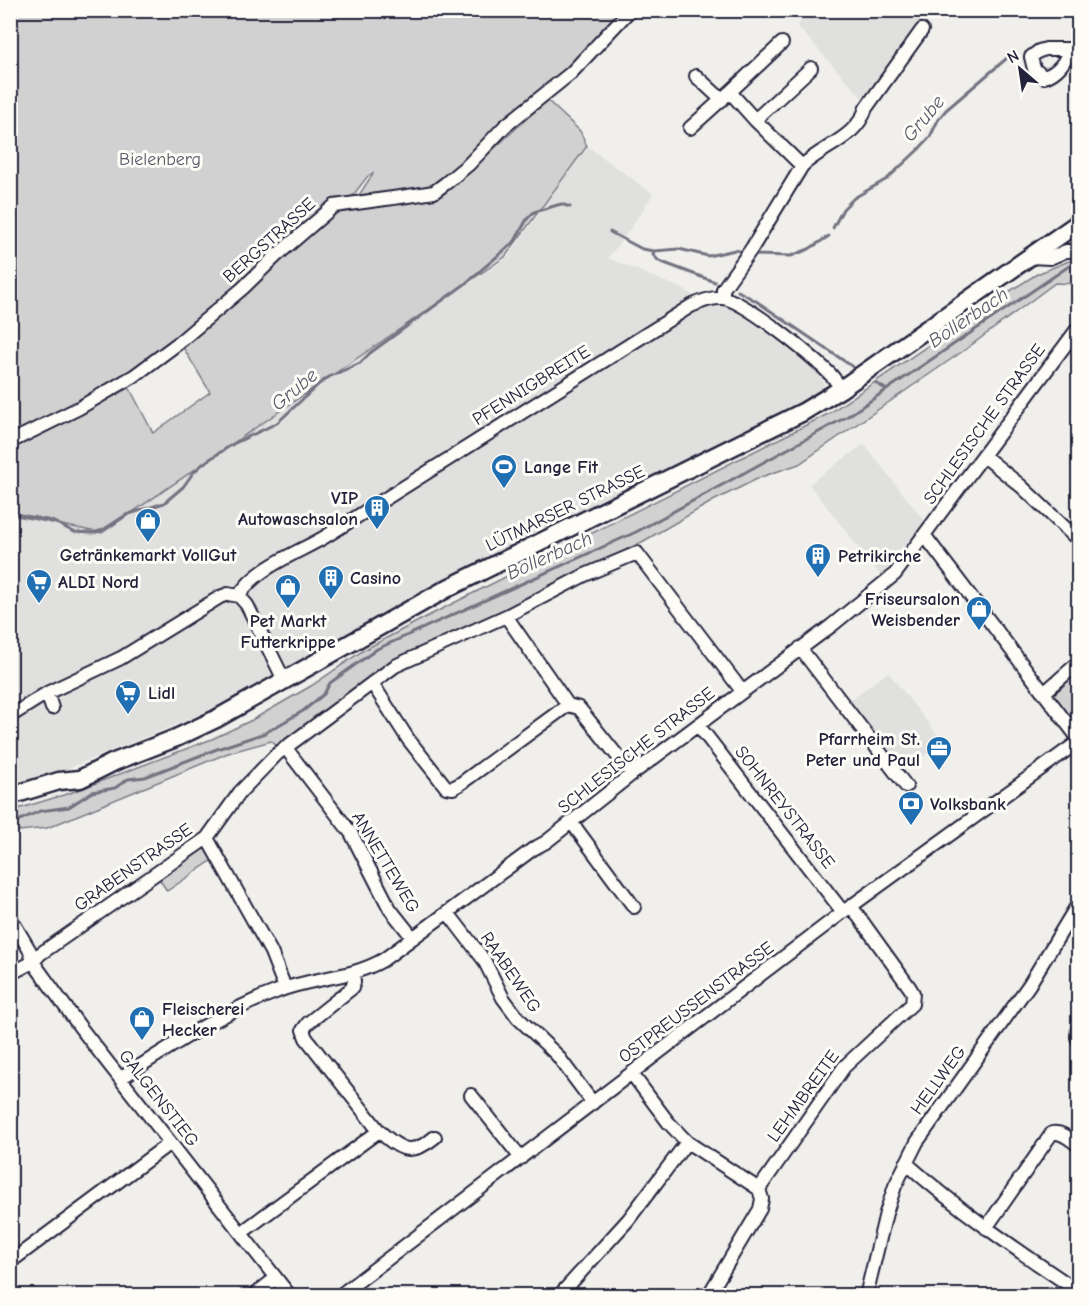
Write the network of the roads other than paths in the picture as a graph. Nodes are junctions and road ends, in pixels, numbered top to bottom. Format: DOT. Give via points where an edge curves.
graph roads {
  1 [pos="630,10"];
  2 [pos="922,30"];
  3 [pos="1078,40"];
  4 [pos="782,44"];
  5 [pos="1069,49"];
  6 [pos="811,68"];
  7 [pos="696,76"];
  8 [pos="726,96"];
  9 [pos="755,120"];
  10 [pos="690,128"];
  11 [pos="802,166"];
  12 [pos="1078,223"];
  13 [pos="1078,251"];
  14 [pos="1030,257"];
  15 [pos="723,297"];
  16 [pos="1078,328"];
  17 [pos="841,389"];
  18 [pos="10,442"];
  19 [pos="984,456"];
  20 [pos="925,536"];
  21 [pos="1078,540"];
  22 [pos="239,596"];
  23 [pos="506,616"];
  24 [pos="800,648"];
  25 [pos="1078,663"];
  26 [pos="284,680"];
  27 [pos="372,682"];
  28 [pos="742,691"];
  29 [pos="1045,692"];
  30 [pos="47,693"];
  31 [pos="568,705"];
  32 [pos="52,708"];
  33 [pos="12,715"];
  34 [pos="698,725"];
  35 [pos="1078,738"];
  36 [pos="1078,742"];
  37 [pos="285,747"];
  38 [pos="632,774"];
  39 [pos="906,786"];
  40 [pos="10,796"];
  41 [pos="572,823"];
  42 [pos="207,838"];
  43 [pos="1078,904"];
  44 [pos="634,907"];
  45 [pos="847,909"];
  46 [pos="448,913"];
  47 [pos="10,917"];
  48 [pos="413,938"];
  49 [pos="33,962"];
  50 [pos="10,974"];
  51 [pos="353,974"];
  52 [pos="285,988"];
  53 [pos="1078,1028"];
  54 [pos="1078,1039"];
  55 [pos="632,1074"];
  56 [pos="120,1078"];
  57 [pos="471,1095"];
  58 [pos="593,1102"];
  59 [pos="378,1131"];
  60 [pos="435,1137"];
  61 [pos="687,1142"];
  62 [pos="170,1143"];
  63 [pos="1078,1145"];
  64 [pos="521,1158"];
  65 [pos="906,1163"];
  66 [pos="759,1189"];
  67 [pos="986,1228"];
  68 [pos="241,1233"];
  69 [pos="10,1262"];
  70 [pos="276,1278"];
  71 [pos="1078,1290"];
  72 [pos="253,1296"];
  73 [pos="290,1296"];
  74 [pos="339,1296"];
  75 [pos="559,1296"];
  76 [pos="708,1296"];
  77 [pos="866,1296"];
  1 -- 18 [label="street, BERGSTRASSE" via="571,73 505,126 469,164 434,192 334,206 235,295 134,376"];
  2 -- 11 [label="street" via="862,119 847,135"];
  3 -- 5 [label="street"];
  4 -- 8 [label="street"];
  6 -- 9 [label="street"];
  7 -- 8 [label="street"];
  8 -- 9 [label="street"];
  8 -- 10 [label="street"];
  9 -- 11 [label="street"];
  11 -- 15 [label="street" via="723,289"];
  12 -- 14 [label="main road, LÜTMARSER STRASSE"];
  13 -- 14 [label="street" via="1050,258"];
  14 -- 17 [label="main road, LÜTMARSER STRASSE"];
  15 -- 17 [label="street" via="738,303 809,355"];
  15 -- 22 [label="street, PFENNIGBREITE" via="691,306 326,537 255,577"];
  16 -- 19 [label="street, SCHLESISCHE STRASSE"];
  17 -- 26 [label="main road, LÜTMARSER STRASSE" via="761,434 458,583"];
  19 -- 20 [label="street, SCHLESISCHE STRASSE"];
  19 -- 21 [label="street"];
  20 -- 24 [label="street, SCHLESISCHE STRASSE" via="881,587"];
  20 -- 29 [label="street"];
  22 -- 26 [label="street" via="247,604"];
  22 -- 30 [label="street" via="220,597 121,658"];
  23 -- 27 [label="street, GRABENSTRASSE" via="395,666"];
  23 -- 28 [label="street, GRABENSTRASSE" via="585,574 637,553"];
  23 -- 31 [label="street"];
  24 -- 28 [label="street, SCHLESISCHE STRASSE"];
  24 -- 39 [label="street"];
  25 -- 29 [label="street"];
  26 -- 40 [label="main road, LÜTMARSER STRASSE" via="176,738"];
  27 -- 31 [label="street" via="441,783 453,788"];
  27 -- 37 [label="street, GRABENSTRASSE"];
  28 -- 34 [label="street, SCHLESISCHE STRASSE"];
  29 -- 35 [label="street"];
  30 -- 32 [label="street"];
  30 -- 33 [label="street"];
  31 -- 38 [label="street" via="579,708"];
  34 -- 38 [label="street, SCHLESISCHE STRASSE"];
  34 -- 45 [label="street, SOHNREYSTRASSE"];
  36 -- 45 [label="street, OSTPREUSSENSTRASSE"];
  37 -- 42 [label="street, GRABENSTRASSE" via="240,792"];
  37 -- 48 [label="street, ANNETTEWEG" via="351,833 390,909"];
  38 -- 41 [label="street, SCHLESISCHE STRASSE"];
  41 -- 44 [label="street"];
  41 -- 46 [label="street, SCHLESISCHE STRASSE"];
  42 -- 49 [label="street, GRABENSTRASSE"];
  42 -- 52 [label="street" via="270,952"];
  43 -- 65 [label="street, HELLWEG" via="1029,985 934,1116"];
  45 -- 55 [label="street, OSTPREUSSENSTRASSE"];
  45 -- 66 [label="street, LEHMBREITE" via="910,988 912,1005 844,1066"];
  46 -- 48 [label="street, SCHLESISCHE STRASSE"];
  46 -- 58 [label="street, RAABEWEG" via="484,960 518,1018 556,1055"];
  47 -- 49 [label="street, GALGENSTIEG"];
  48 -- 51 [label="street, SCHLESISCHE STRASSE" via="383,960"];
  49 -- 50 [label="street, GRABENSTRASSE"];
  49 -- 56 [label="street, GALGENSTIEG"];
  51 -- 52 [label="street, SCHLESISCHE STRASSE"];
  51 -- 59 [label="street" via="352,988 303,1030"];
  52 -- 56 [label="street, SCHLESISCHE STRASSE" via="222,1015"];
  53 -- 54 [label="street"];
  55 -- 58 [label="street, OSTPREUSSENSTRASSE"];
  55 -- 61 [label="street"];
  56 -- 62 [label="street, GALGENSTIEG"];
  57 -- 64 [label="street"];
  58 -- 64 [label="street, OSTPREUSSENSTRASSE"];
  59 -- 60 [label="street" via="406,1149 416,1150"];
  59 -- 68 [label="street"];
  61 -- 66 [label="street"];
  61 -- 75 [label="street" via="628,1220"];
  62 -- 68 [label="street, GALGENSTIEG"];
  62 -- 69 [label="street"];
  63 -- 67 [label="street" via="1052,1132"];
  64 -- 74 [label="street, OSTPREUSSENSTRASSE"];
  65 -- 67 [label="street"];
  65 -- 77 [label="street, HELLWEG" via="886,1213"];
  66 -- 76 [label="street, LEHMBREITE" via="760,1209"];
  67 -- 71 [label="street"];
  68 -- 70 [label="street, GALGENSTIEG"];
  70 -- 72 [label="street"];
  70 -- 73 [label="street, GALGENSTIEG"];
}
